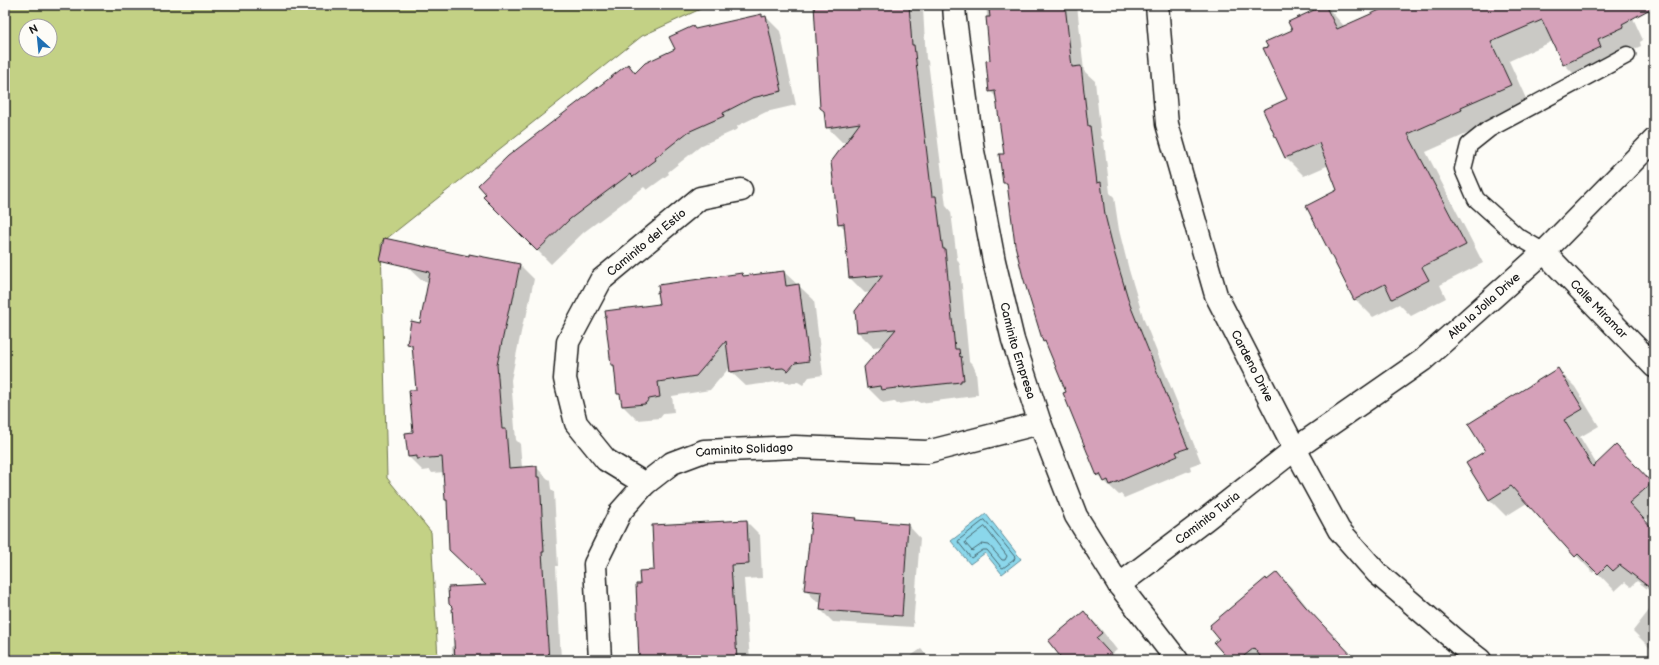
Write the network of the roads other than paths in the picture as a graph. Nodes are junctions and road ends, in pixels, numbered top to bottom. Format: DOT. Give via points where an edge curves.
graph roads {
  1 [pos="954,5"];
  2 [pos="1157,5"];
  3 [pos="1627,55"];
  4 [pos="1654,140"];
  5 [pos="741,190"];
  6 [pos="1544,252"];
  7 [pos="1654,366"];
  8 [pos="1040,423"];
  9 [pos="1295,449"];
  10 [pos="644,484"];
  11 [pos="1119,585"];
  12 [pos="600,660"];
  13 [pos="1177,660"];
  14 [pos="1480,660"];
  1 -- 8 [label="street, Caminito Empresa" via="973,151 994,261 1013,340"];
  2 -- 9 [label="street, Cardeno Drive" via="1167,124 1216,295"];
  3 -- 6 [label="lane" via="1489,129 1469,145 1463,169 1476,199 1517,236"];
  4 -- 6 [label="street, Alta la Jolla Drive"];
  5 -- 10 [label="street, Caminito del Estio" via="700,198 601,280 568,342 565,379 576,423 606,460"];
  6 -- 7 [label="street, Calle Miramar"];
  6 -- 9 [label="street, Alta la Jolla Drive" via="1423,360"];
  8 -- 10 [label="street, Caminito Solidago" via="926,452 795,447 704,451 672,463"];
  8 -- 11 [label="street, Caminito Empresa" via="1076,516"];
  9 -- 11 [label="street, Caminito Turia"];
  9 -- 14 [label="street, Cardeno Drive" via="1340,530 1377,573"];
  10 -- 12 [label="street, Caminito Solidago" via="621,511 595,564"];
  11 -- 13 [label="street, Caminito Empresa"];
}
